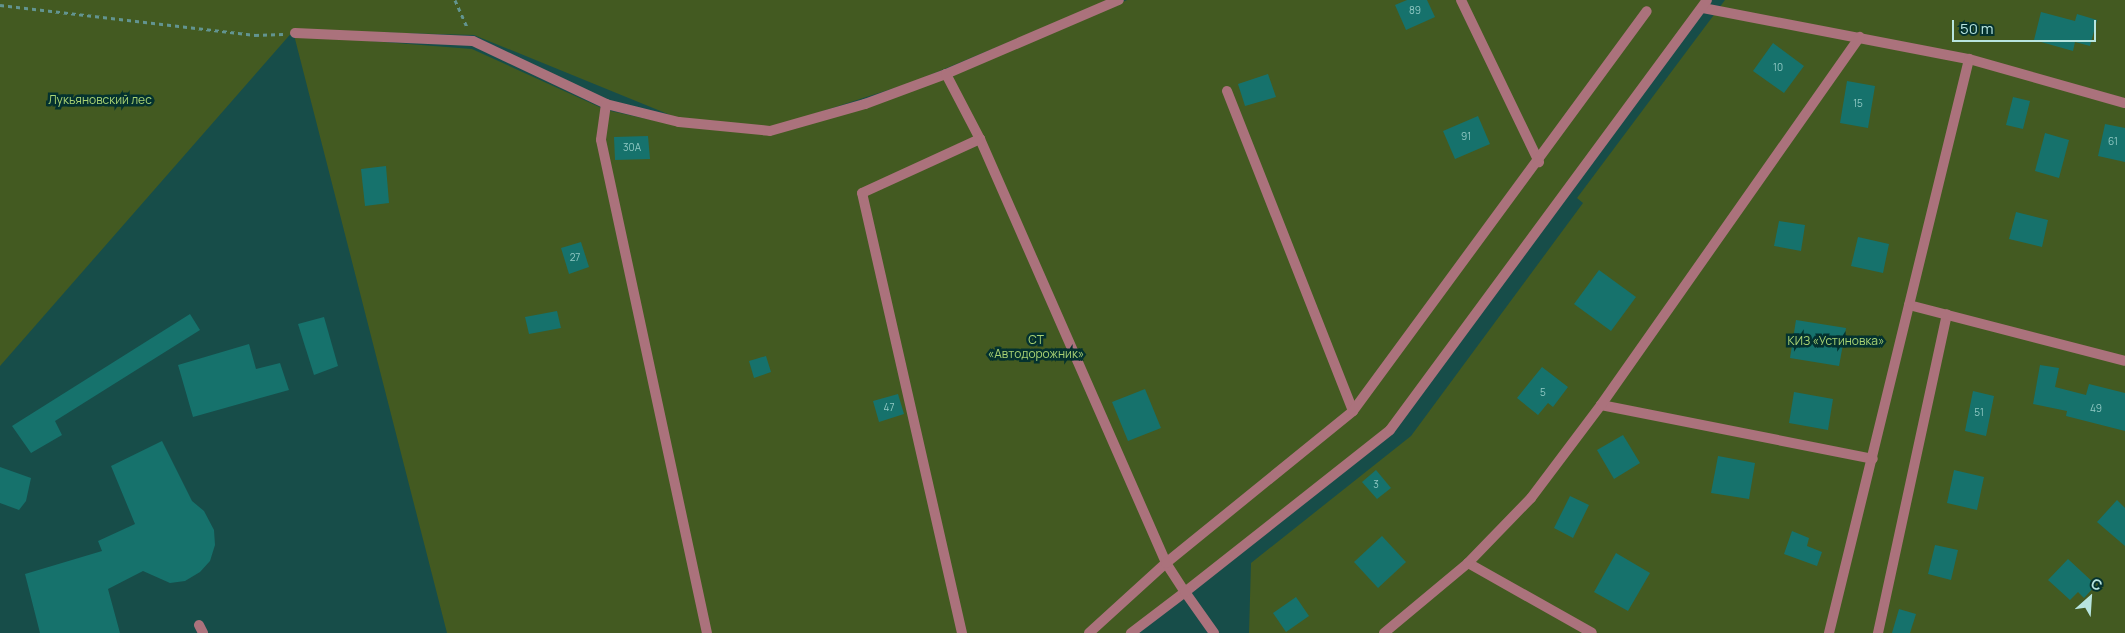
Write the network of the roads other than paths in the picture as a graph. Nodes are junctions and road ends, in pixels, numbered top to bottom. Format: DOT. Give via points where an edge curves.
graph roads {
  1 [pos="1119,0"];
  2 [pos="1461,0"];
  3 [pos="1705,4"];
  4 [pos="1647,11"];
  5 [pos="295,33"];
  6 [pos="1860,37"];
  7 [pos="1969,59"];
  8 [pos="946,74"];
  9 [pos="1226,91"];
  10 [pos="2125,103"];
  11 [pos="606,104"];
  12 [pos="980,139"];
  13 [pos="1539,162"];
  14 [pos="1909,305"];
  15 [pos="1947,314"];
  16 [pos="2125,361"];
  17 [pos="1601,405"];
  18 [pos="1353,411"];
  19 [pos="1873,459"];
  20 [pos="1166,563"];
  21 [pos="1468,563"];
  22 [pos="1185,592"];
  23 [pos="707,633"];
  24 [pos="962,633"];
  25 [pos="1090,633"];
  26 [pos="1132,633"];
  27 [pos="1214,633"];
  28 [pos="1384,633"];
  29 [pos="1592,633"];
  30 [pos="1829,633"];
  31 [pos="1878,633"];
  1 -- 8 [label="street"];
  2 -- 13 [label="street"];
  3 -- 6 [label="street"];
  3 -- 22 [label="street" via="1390,430"];
  4 -- 13 [label="street"];
  5 -- 11 [label="street" via="473,41"];
  6 -- 7 [label="street"];
  6 -- 17 [label="street"];
  7 -- 10 [label="street"];
  7 -- 14 [label="street"];
  8 -- 11 [label="street" via="865,104 770,131 679,122"];
  8 -- 12 [label="street"];
  9 -- 18 [label="street"];
  11 -- 23 [label="street" via="601,140"];
  12 -- 20 [label="street"];
  12 -- 24 [label="street" via="862,193"];
  13 -- 18 [label="street"];
  14 -- 15 [label="street"];
  14 -- 19 [label="street"];
  15 -- 16 [label="street"];
  15 -- 31 [label="street"];
  17 -- 19 [label="street"];
  17 -- 21 [label="street" via="1531,498"];
  18 -- 20 [label="street"];
  19 -- 30 [label="street"];
  20 -- 22 [label="street"];
  20 -- 25 [label="street"];
  21 -- 28 [label="street"];
  21 -- 29 [label="street"];
  22 -- 26 [label="street"];
  22 -- 27 [label="street"];
}
